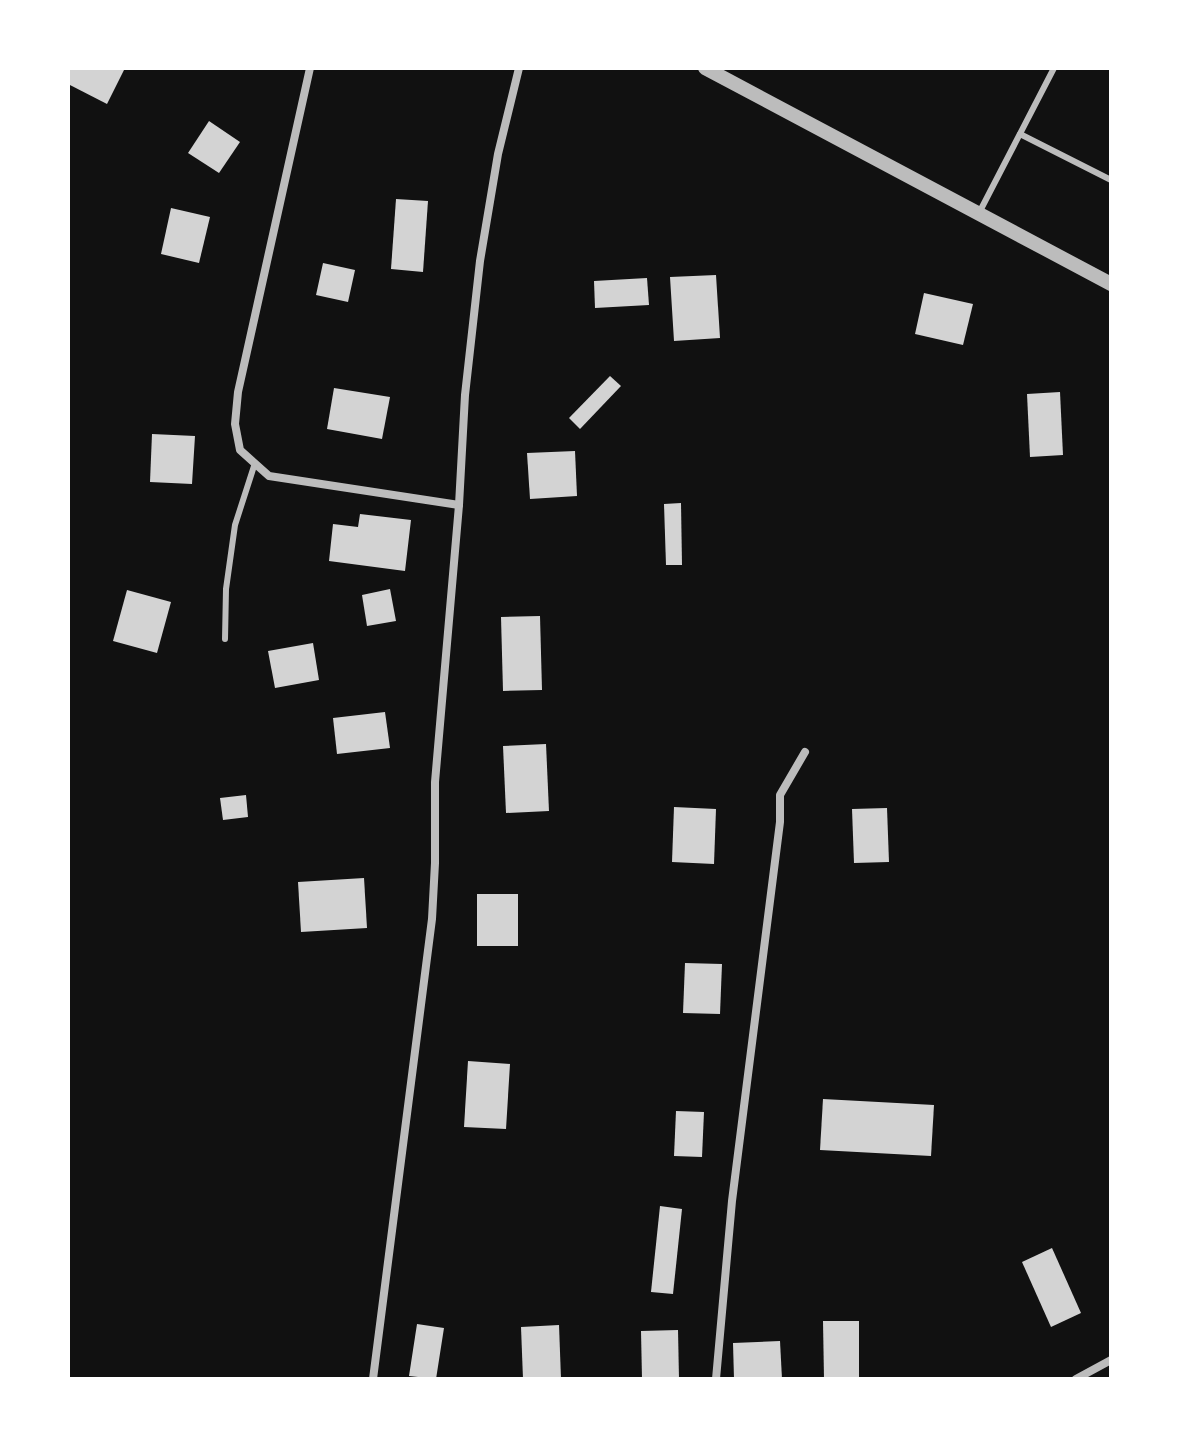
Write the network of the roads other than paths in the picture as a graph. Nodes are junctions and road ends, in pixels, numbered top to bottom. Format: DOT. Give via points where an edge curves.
graph roads {
  1 [pos="310,68"];
  2 [pos="519,68"];
  3 [pos="705,68"];
  4 [pos="1054,68"];
  5 [pos="1020,134"];
  6 [pos="1111,180"];
  7 [pos="979,213"];
  8 [pos="1111,284"];
  9 [pos="255,463"];
  10 [pos="459,505"];
  11 [pos="225,639"];
  12 [pos="805,752"];
  13 [pos="1111,1360"];
  14 [pos="373,1379"];
  15 [pos="716,1379"];
  16 [pos="1076,1379"];
  1 -- 9 [label="street" via="238,392 235,424 240,450"];
  2 -- 10 [label="street" via="480,261"];
  3 -- 7 [label="street"];
  4 -- 5 [label="lane"];
  5 -- 6 [label="lane"];
  5 -- 7 [label="lane"];
  7 -- 8 [label="street"];
  9 -- 10 [label="street" via="269,476 295,482"];
  9 -- 11 [label="lane" via="235,525"];
  10 -- 14 [label="street" via="437,741 432,919"];
  12 -- 15 [label="street" via="780,795"];
  13 -- 16 [label="street"];
}
